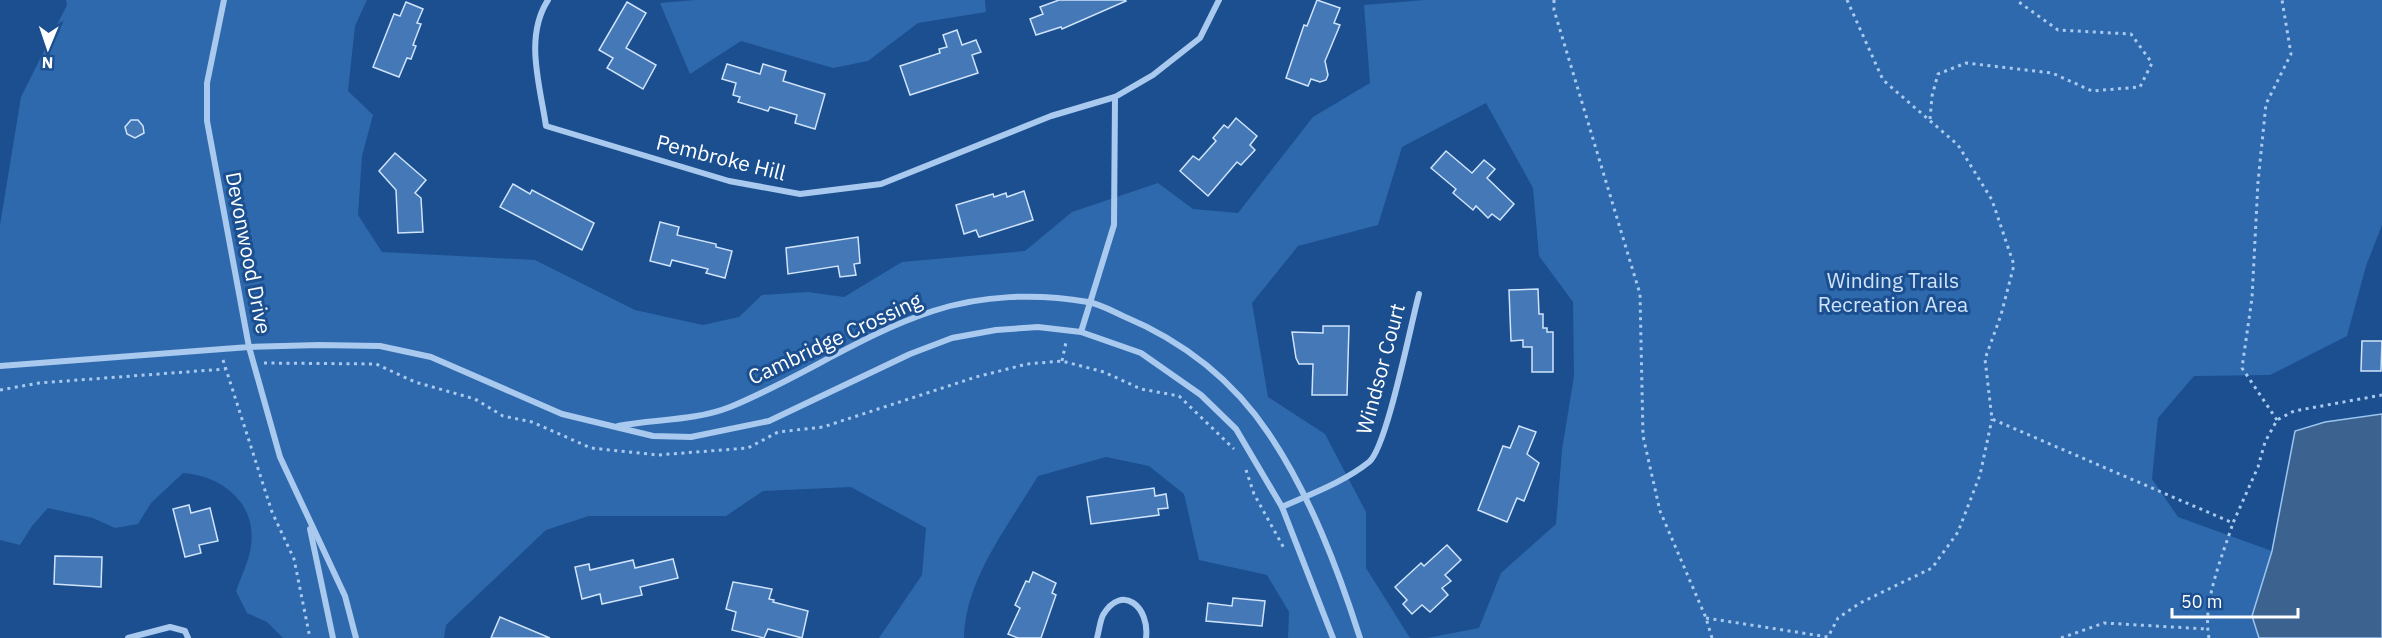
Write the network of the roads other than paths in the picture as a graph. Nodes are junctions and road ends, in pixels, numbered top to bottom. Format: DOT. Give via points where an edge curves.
graph roads {
  1 [pos="224,0"];
  2 [pos="548,0"];
  3 [pos="1219,0"];
  4 [pos="1115,97"];
  5 [pos="1419,294"];
  6 [pos="1091,302"];
  7 [pos="1081,332"];
  8 [pos="249,347"];
  9 [pos="0,368"];
  10 [pos="614,426"];
  11 [pos="1305,496"];
  12 [pos="1282,507"];
  13 [pos="308,517"];
  14 [pos="128,638"];
  15 [pos="188,638"];
  16 [pos="333,638"];
  17 [pos="356,638"];
  18 [pos="1097,638"];
  19 [pos="1146,638"];
  20 [pos="1333,638"];
  21 [pos="1360,638"];
  1 -- 8 [label="street, Devonwood Drive" via="207,83 207,121"];
  2 -- 4 [label="street, Pembroke Hill" via="540,13 534,49 546,126 729,181 800,194 881,184 1051,116"];
  3 -- 4 [label="street, Pembroke Hill" via="1200,38 1153,75"];
  4 -- 6 [label="street" via="1114,225"];
  5 -- 11 [label="street, Windsor Court" via="1386,426 1371,461"];
  6 -- 7 [label="street"];
  6 -- 10 [label="street, Cambridge Crossing" via="996,297 933,311 729,408"];
  6 -- 11 [label="street, Cambridge Crossing" via="1181,345 1228,382 1269,434"];
  7 -- 10 [label="street, Cambridge Crossing" via="1038,327 952,338 769,421 729,431 691,437 653,436"];
  7 -- 12 [label="street, Cambridge Crossing" via="1141,353 1201,395 1236,429"];
  8 -- 9 [label="street, Devonwood Drive"];
  8 -- 10 [label="street, Cambridge Crossing" via="380,346 431,357 562,414"];
  8 -- 13 [label="street" via="280,457"];
  11 -- 12 [label="street, Windsor Court"];
  11 -- 21 [label="street, Cambridge Crossing"];
  12 -- 20 [label="street, Cambridge Crossing"];
  13 -- 16 [label="street"];
  13 -- 17 [label="street" via="345,596"];
  14 -- 15 [label="street" via="170,627 185,631"];
  18 -- 19 [label="street" via="1103,615 1124,600 1135,603 1144,613"];
}
